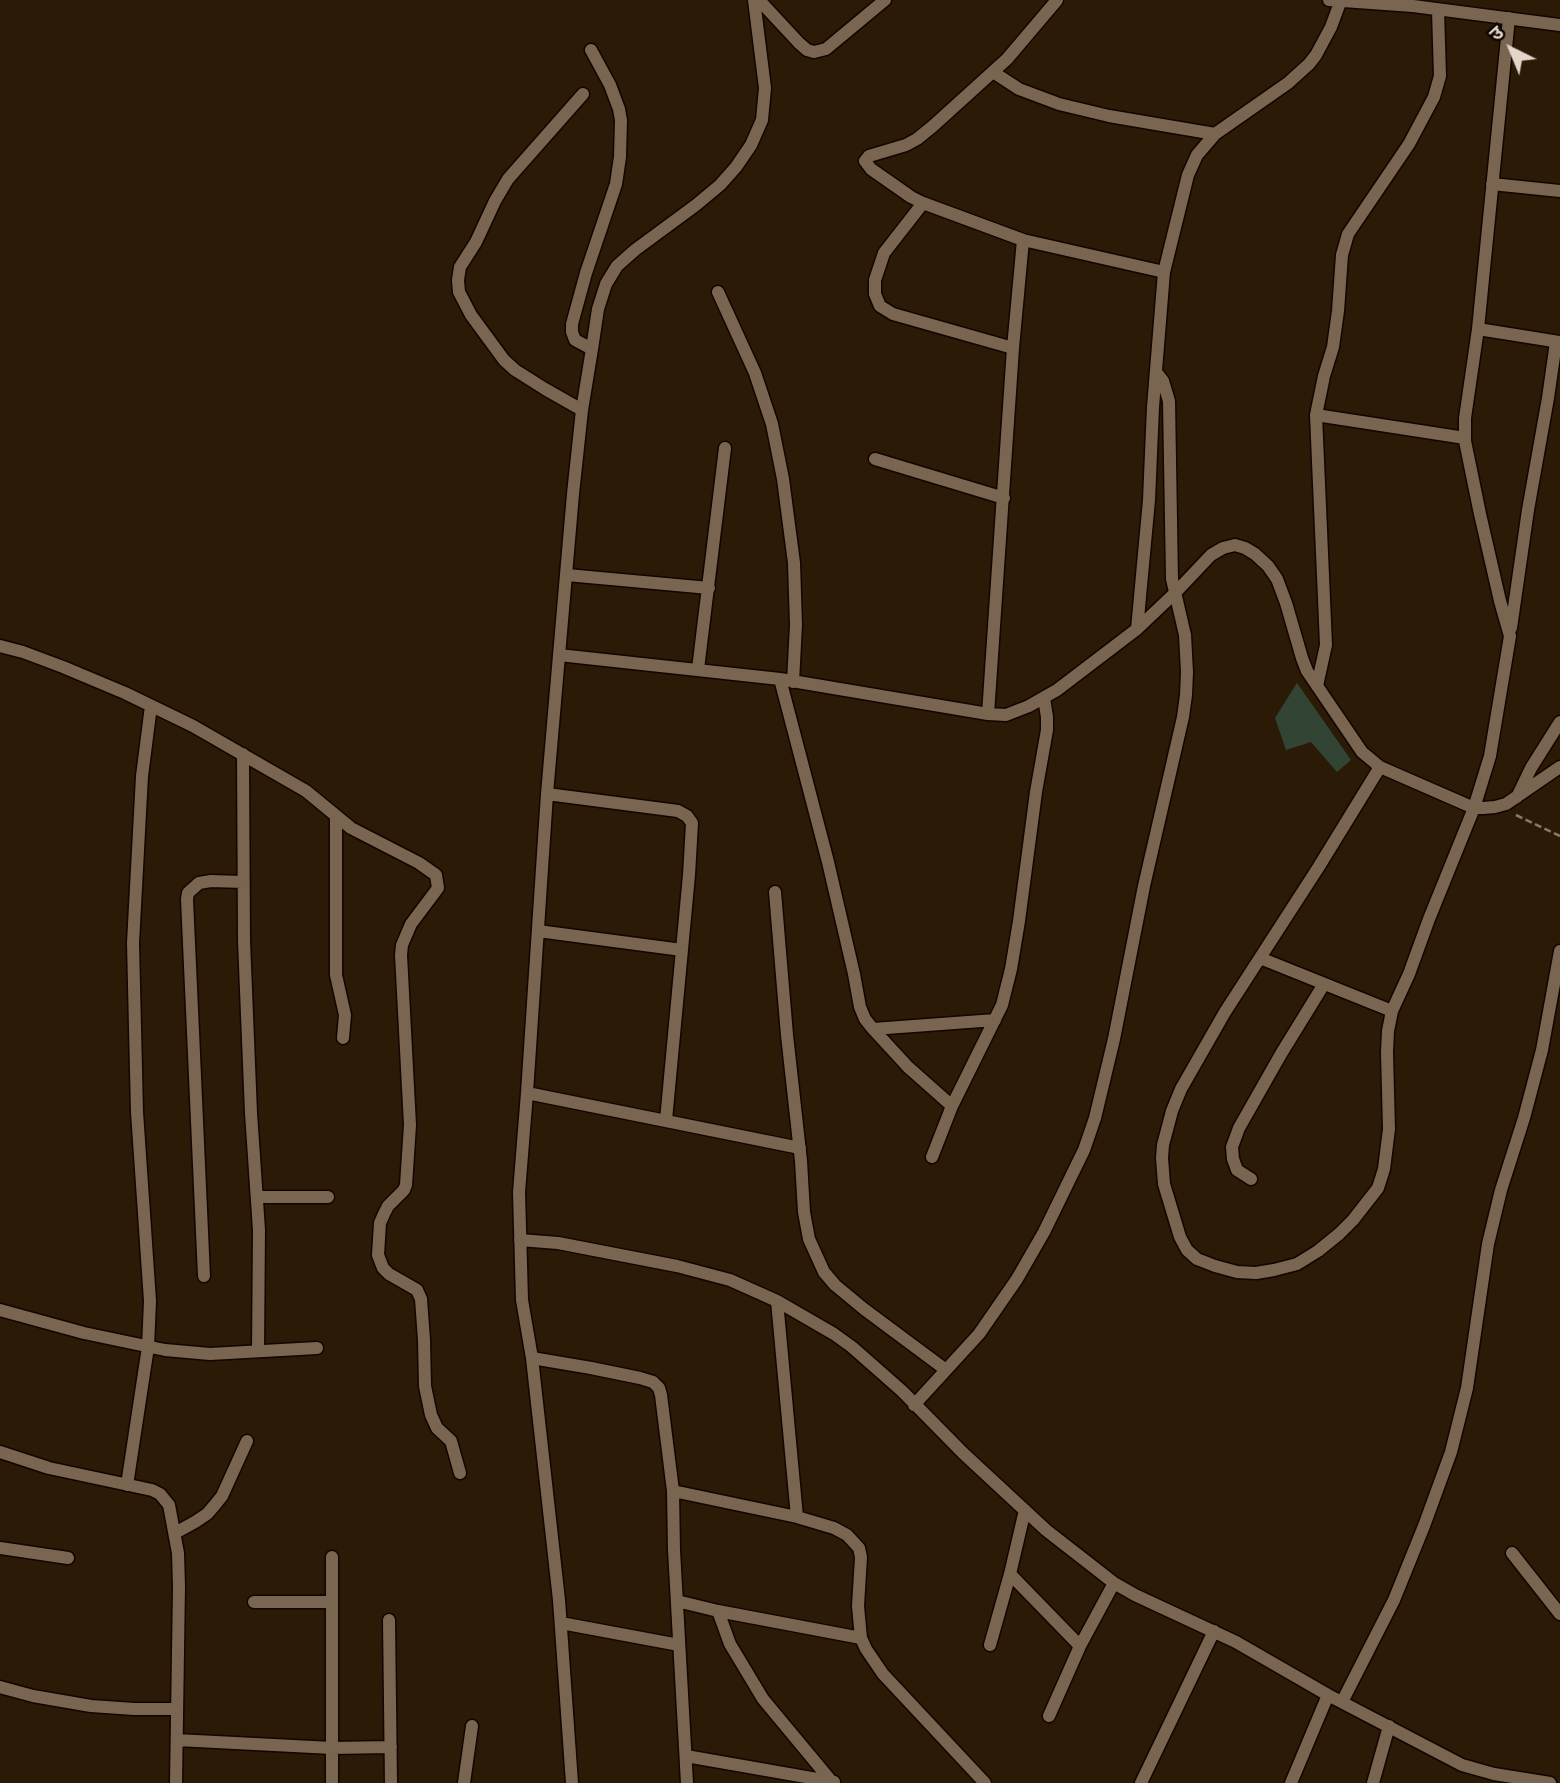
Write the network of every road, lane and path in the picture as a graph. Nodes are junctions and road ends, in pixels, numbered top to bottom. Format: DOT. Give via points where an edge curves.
graph roads {
  1 [pos="756,0"];
  2 [pos="885,0"];
  3 [pos="1057,0"];
  4 [pos="1337,0"];
  5 [pos="1413,3"];
  6 [pos="1438,10"];
  7 [pos="1509,18"];
  8 [pos="1560,24"];
  9 [pos="591,50"];
  10 [pos="993,72"];
  11 [pos="583,94"];
  12 [pos="1215,134"];
  13 [pos="1492,184"];
  14 [pos="1560,191"];
  15 [pos="923,203"];
  16 [pos="1023,240"];
  17 [pos="1164,272"];
  18 [pos="718,292"];
  19 [pos="1478,330"];
  20 [pos="1558,342"];
  21 [pos="1013,348"];
  22 [pos="592,349"];
  23 [pos="1156,372"];
  24 [pos="582,410"];
  25 [pos="1316,415"];
  26 [pos="1465,438"];
  27 [pos="725,448"];
  28 [pos="874,459"];
  29 [pos="1004,498"];
  30 [pos="567,575"];
  31 [pos="709,588"];
  32 [pos="1176,592"];
  33 [pos="1137,629"];
  34 [pos="1510,636"];
  35 [pos="0,646"];
  36 [pos="559,654"];
  37 [pos="698,669"];
  38 [pos="787,681"];
  39 [pos="1317,686"];
  40 [pos="1044,698"];
  41 [pos="151,706"];
  42 [pos="988,714"];
  43 [pos="1560,722"];
  44 [pos="243,754"];
  45 [pos="1380,767"];
  46 [pos="1560,767"];
  47 [pos="547,794"];
  48 [pos="1511,801"];
  49 [pos="1475,808"];
  50 [pos="336,816"];
  51 [pos="1560,836"];
  52 [pos="243,882"];
  53 [pos="775,892"];
  54 [pos="538,931"];
  55 [pos="682,950"];
  56 [pos="1560,951"];
  57 [pos="1260,958"];
  58 [pos="1324,984"];
  59 [pos="1392,1011"];
  60 [pos="995,1020"];
  61 [pos="873,1029"];
  62 [pos="344,1038"];
  63 [pos="527,1093"];
  64 [pos="952,1107"];
  65 [pos="666,1120"];
  66 [pos="800,1148"];
  67 [pos="932,1157"];
  68 [pos="1251,1179"];
  69 [pos="328,1197"];
  70 [pos="257,1198"];
  71 [pos="520,1240"];
  72 [pos="204,1276"];
  73 [pos="777,1301"];
  74 [pos="0,1310"];
  75 [pos="148,1347"];
  76 [pos="317,1348"];
  77 [pos="258,1351"];
  78 [pos="532,1358"];
  79 [pos="946,1370"];
  80 [pos="914,1405"];
  81 [pos="247,1441"];
  82 [pos="0,1451"];
  83 [pos="460,1473"];
  84 [pos="127,1485"];
  85 [pos="673,1492"];
  86 [pos="1025,1510"];
  87 [pos="797,1517"];
  88 [pos="175,1533"];
  89 [pos="0,1548"];
  90 [pos="1513,1553"];
  91 [pos="332,1557"];
  92 [pos="68,1558"];
  93 [pos="1010,1574"];
  94 [pos="1114,1583"];
  95 [pos="677,1601"];
  96 [pos="254,1602"];
  97 [pos="332,1602"];
  98 [pos="718,1611"];
  99 [pos="1560,1614"];
  100 [pos="388,1620"];
  101 [pos="561,1623"];
  102 [pos="1214,1631"];
  103 [pos="861,1637"];
  104 [pos="679,1645"];
  105 [pos="990,1645"];
  106 [pos="1080,1646"];
  107 [pos="0,1687"];
  108 [pos="1328,1695"];
  109 [pos="1342,1702"];
  110 [pos="177,1709"];
  111 [pos="1049,1716"];
  112 [pos="472,1726"];
  113 [pos="1389,1726"];
  114 [pos="177,1740"];
  115 [pos="391,1747"];
  116 [pos="332,1748"];
  117 [pos="686,1756"];
  118 [pos="1493,1779"];
  119 [pos="980,1780"];
  120 [pos="835,1782"];
  121 [pos="176,1783"];
  122 [pos="332,1783"];
  123 [pos="391,1783"];
  124 [pos="464,1783"];
  125 [pos="572,1783"];
  126 [pos="687,1783"];
  127 [pos="1141,1783"];
  128 [pos="1291,1783"];
  129 [pos="1373,1783"];
  130 [pos="1550,1783"];
  1 -- 2 [label="street" via="814,52 826,48"];
  1 -- 22 [label="street" via="765,88 757,132 720,185 617,266 598,309"];
  3 -- 10 [label="street"];
  4 -- 5 [label="street"];
  4 -- 12 [label="street" via="1325,40 1309,64"];
  5 -- 6 [label="street"];
  6 -- 7 [label="street"];
  6 -- 25 [label="street" via="1438,86 1417,130 1348,234 1333,346"];
  7 -- 8 [label="street"];
  7 -- 13 [label="street"];
  9 -- 22 [label="street" via="610,85 621,120 616,184 572,324 575,340"];
  10 -- 12 [label="street" via="1025,92 1059,104"];
  10 -- 15 [label="street" via="917,139 866,158 871,169"];
  11 -- 24 [label="street" via="508,179 460,267 458,280 471,315 503,360"];
  12 -- 17 [label="street" via="1188,175"];
  13 -- 14 [label="street"];
  13 -- 19 [label="street"];
  15 -- 16 [label="street"];
  15 -- 21 [label="street" via="884,253 874,294 880,306 893,314"];
  16 -- 17 [label="street"];
  16 -- 21 [label="street"];
  17 -- 23 [label="street"];
  18 -- 38 [label="street" via="755,373 783,479 796,625"];
  19 -- 20 [label="street"];
  19 -- 26 [label="street"];
  20 -- 34 [label="street"];
  21 -- 29 [label="street"];
  22 -- 24 [label="street"];
  23 -- 32 [label="street" via="1169,401 1172,579"];
  23 -- 33 [label="street"];
  24 -- 30 [label="street"];
  25 -- 26 [label="street"];
  25 -- 39 [label="street" via="1325,645"];
  26 -- 34 [label="street"];
  27 -- 31 [label="street"];
  28 -- 29 [label="street"];
  29 -- 42 [label="street"];
  30 -- 31 [label="street"];
  30 -- 36 [label="street"];
  31 -- 37 [label="street"];
  32 -- 33 [label="street"];
  32 -- 39 [label="street" via="1223,548 1235,545 1255,554 1277,579 1302,658"];
  32 -- 79 [label="street" via="1185,635 1183,717 1095,1118 1068,1184 1017,1279 979,1334"];
  33 -- 40 [label="street"];
  34 -- 49 [label="street" via="1490,756"];
  35 -- 41 [label="street" via="53,663"];
  36 -- 37 [label="street"];
  36 -- 47 [label="street"];
  37 -- 38 [label="street"];
  38 -- 42 [label="street"];
  38 -- 61 [label="street" via="860,1007"];
  39 -- 45 [label="street" via="1362,752"];
  40 -- 42 [label="street" via="1006,715"];
  40 -- 60 [label="street" via="1047,730 1019,921 1011,969"];
  41 -- 44 [label="street"];
  41 -- 75 [label="street" via="142,776 133,943 150,1301"];
  43 -- 48 [label="street"];
  44 -- 50 [label="street" via="306,791"];
  44 -- 52 [label="street"];
  45 -- 49 [label="street"];
  45 -- 57 [label="street"];
  46 -- 48 [label="street"];
  47 -- 54 [label="street"];
  47 -- 55 [label="street" via="678,811 690,819"];
  48 -- 49 [label="street"];
  48 -- 51 [label="path" via="1511,813"];
  49 -- 59 [label="street"];
  50 -- 62 [label="street" via="336,975 344,1006"];
  50 -- 83 [label="street" via="430,869 438,881 402,945 410,1125 406,1185 380,1223 378,1255 389,1275 417,1290 421,1298 425,1386 431,1415 451,1441"];
  52 -- 70 [label="street"];
  52 -- 72 [label="street" via="199,883 187,899"];
  53 -- 66 [label="street"];
  54 -- 55 [label="street"];
  54 -- 63 [label="street"];
  55 -- 65 [label="street"];
  56 -- 109 [label="street" via="1542,1050 1488,1244 1467,1388 1451,1452 1394,1600"];
  57 -- 58 [label="street"];
  57 -- 59 [label="street" via="1181,1089 1166,1131 1164,1184 1180,1237 1197,1259 1256,1273 1297,1264 1339,1234 1367,1203 1384,1169"];
  58 -- 59 [label="street"];
  58 -- 68 [label="street" via="1239,1128 1233,1159 1237,1170"];
  60 -- 61 [label="street"];
  60 -- 64 [label="street"];
  61 -- 64 [label="street"];
  63 -- 65 [label="street"];
  63 -- 71 [label="street"];
  64 -- 67 [label="street"];
  65 -- 66 [label="street"];
  66 -- 79 [label="street" via="809,1239 824,1272"];
  69 -- 70 [label="street"];
  70 -- 77 [label="street"];
  71 -- 73 [label="street" via="689,1269 730,1280"];
  71 -- 78 [label="street" via="522,1300"];
  73 -- 80 [label="street" via="852,1347"];
  73 -- 87 [label="street"];
  74 -- 75 [label="street"];
  75 -- 77 [label="street" via="210,1354"];
  75 -- 84 [label="street"];
  76 -- 77 [label="street"];
  78 -- 85 [label="street" via="653,1382 662,1395"];
  78 -- 101 [label="street"];
  79 -- 80 [label="street"];
  80 -- 86 [label="street"];
  81 -- 88 [label="street" via="222,1496 207,1514"];
  82 -- 84 [label="street" via="49,1468"];
  84 -- 88 [label="street" via="160,1493 169,1505"];
  85 -- 87 [label="street"];
  85 -- 95 [label="street"];
  86 -- 93 [label="street"];
  86 -- 94 [label="street"];
  87 -- 103 [label="street" via="834,1528 859,1548"];
  88 -- 110 [label="street"];
  89 -- 92 [label="street"];
  90 -- 99 [label="street"];
  91 -- 97 [label="street"];
  93 -- 105 [label="street"];
  93 -- 106 [label="street"];
  94 -- 102 [label="street"];
  94 -- 106 [label="street"];
  95 -- 98 [label="street"];
  95 -- 104 [label="street"];
  96 -- 97 [label="street"];
  97 -- 116 [label="street"];
  98 -- 103 [label="street"];
  98 -- 120 [label="street" via="730,1644 763,1699"];
  100 -- 115 [label="street"];
  101 -- 104 [label="street"];
  101 -- 125 [label="street"];
  102 -- 108 [label="street"];
  102 -- 127 [label="street"];
  103 -- 119 [label="street" via="883,1674"];
  104 -- 117 [label="street"];
  106 -- 111 [label="street"];
  107 -- 110 [label="street" via="91,1706"];
  108 -- 109 [label="street"];
  108 -- 128 [label="street"];
  109 -- 113 [label="street"];
  110 -- 114 [label="street"];
  112 -- 124 [label="street"];
  113 -- 118 [label="street"];
  113 -- 129 [label="street"];
  114 -- 116 [label="street"];
  114 -- 121 [label="street"];
  115 -- 116 [label="street"];
  115 -- 123 [label="street"];
  116 -- 122 [label="street"];
  117 -- 120 [label="street"];
  117 -- 126 [label="street"];
  118 -- 130 [label="street"];
}
